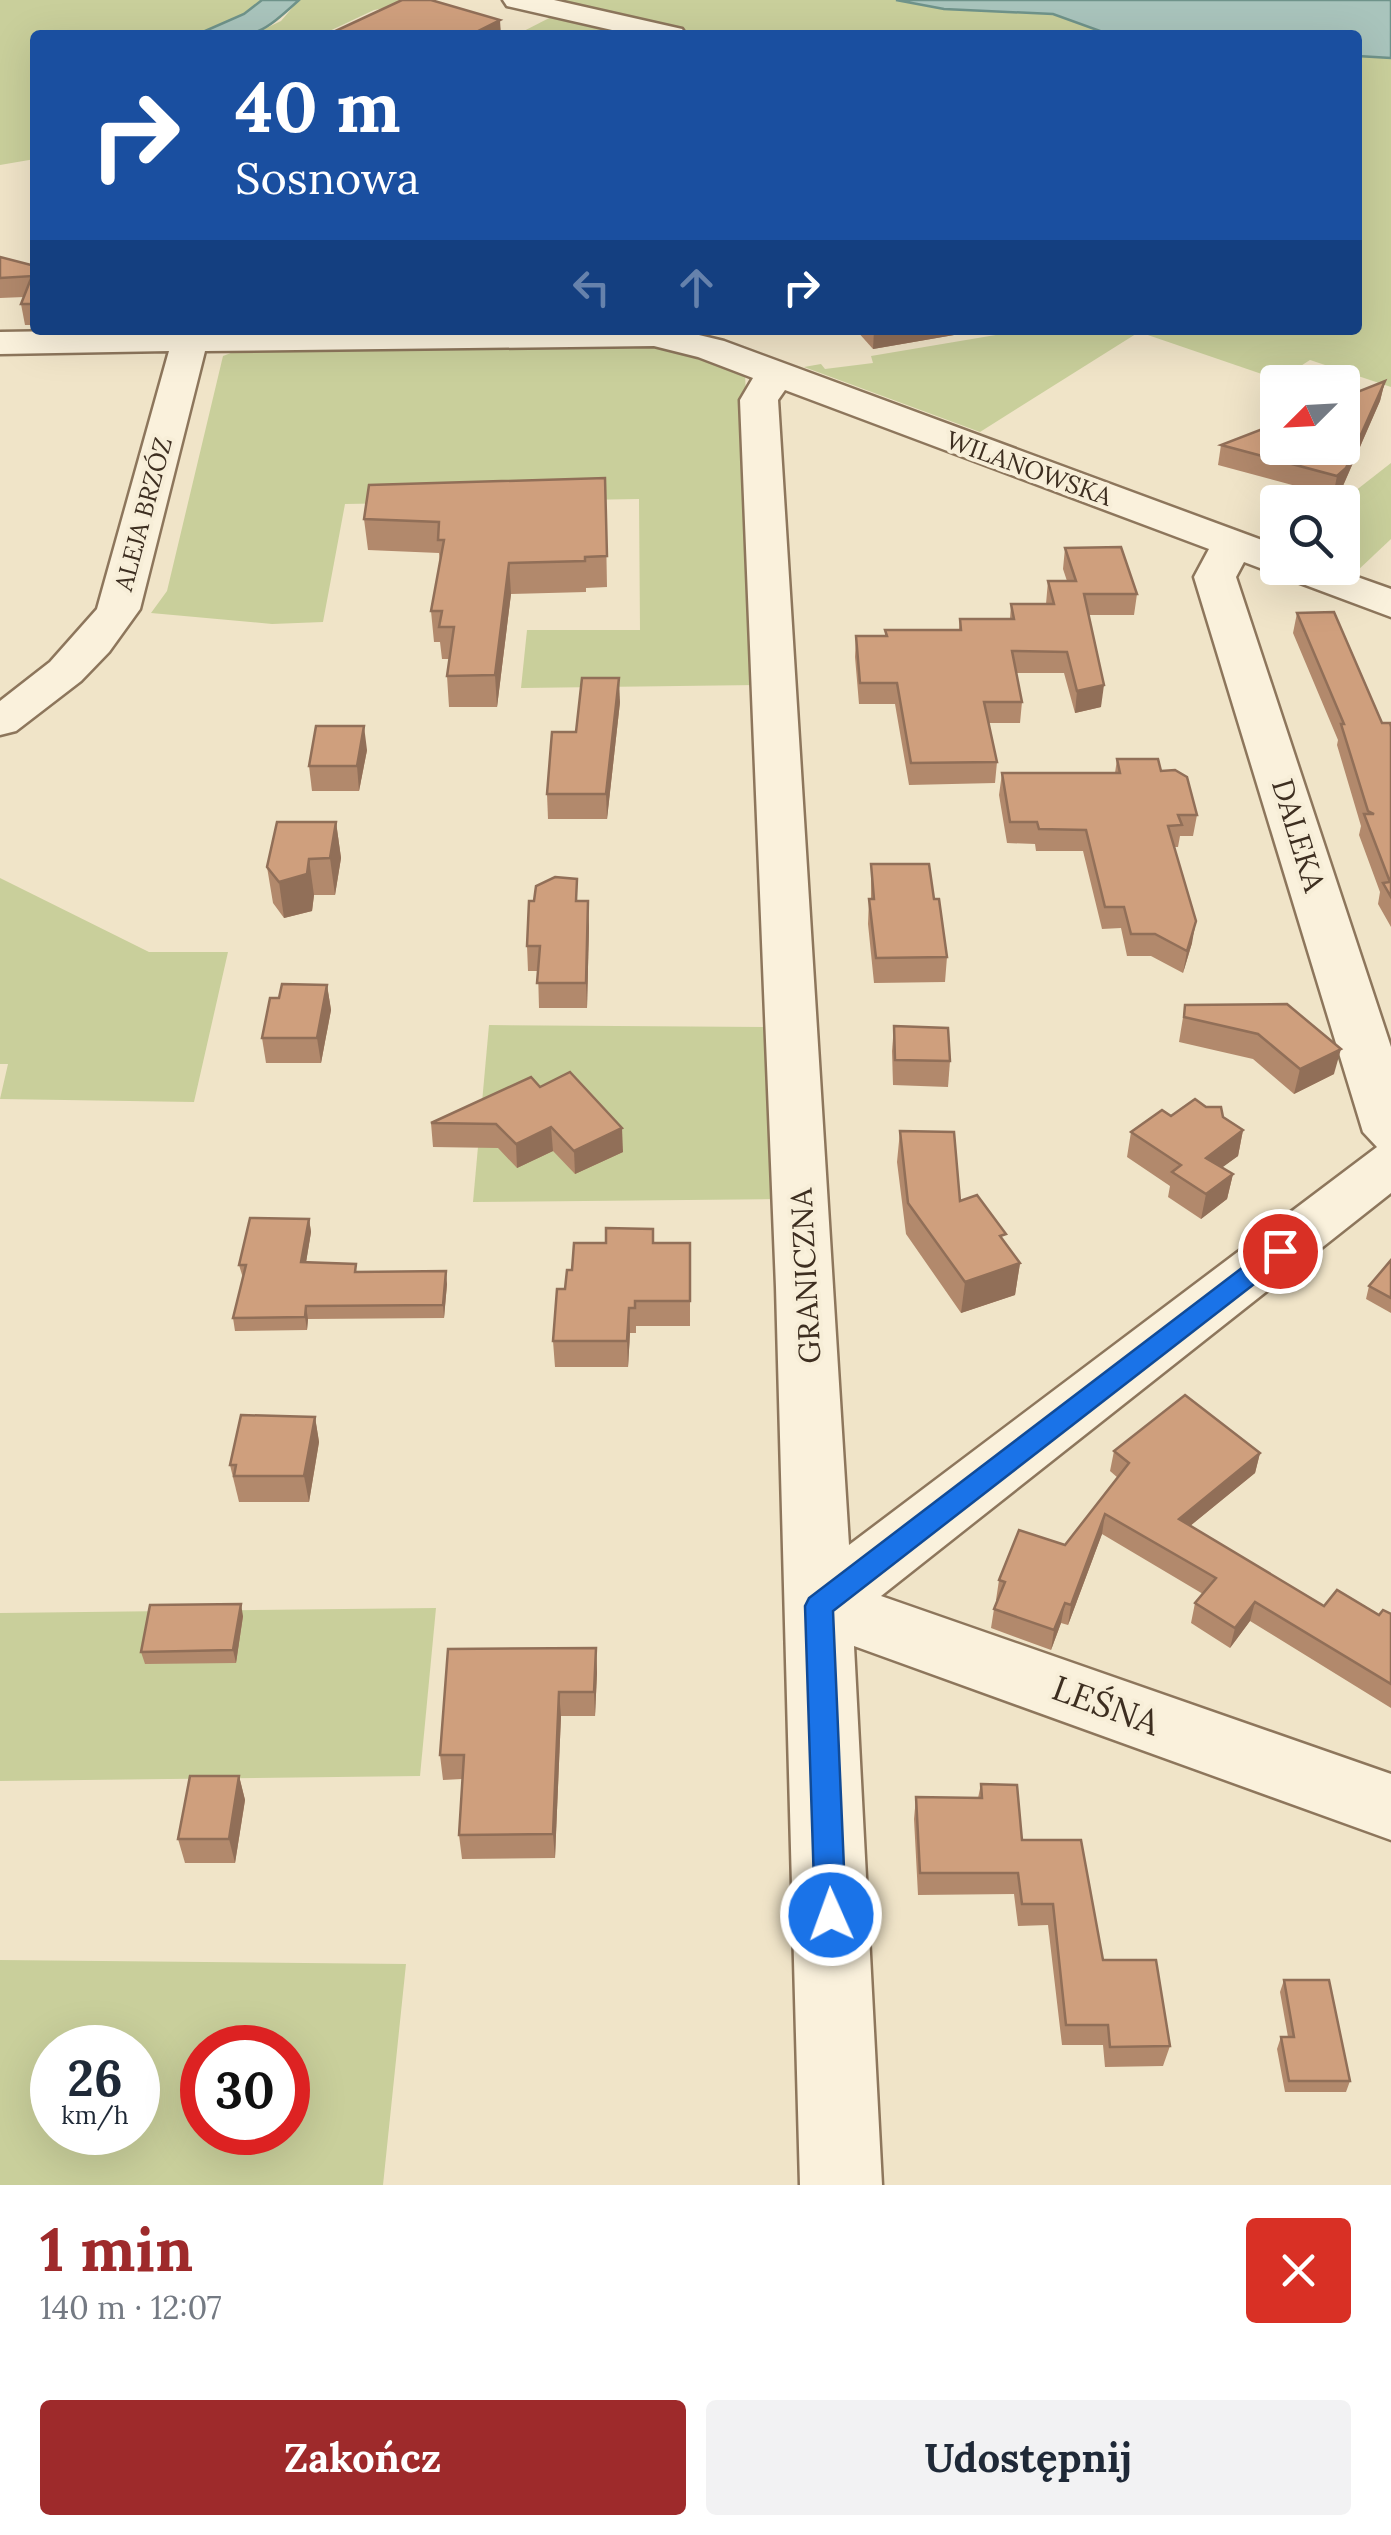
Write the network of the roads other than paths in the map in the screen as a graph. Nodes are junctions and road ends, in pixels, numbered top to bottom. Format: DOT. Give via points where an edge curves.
graph roads {
  1 [pos="516,0"];
  2 [pos="650,30"];
  3 [pos="200,335"];
  4 [pos="654,335"];
  5 [pos="0,343"];
  6 [pos="711,349"];
  7 [pos="768,353"];
  8 [pos="1258,554"];
  9 [pos="1340,585"];
  10 [pos="1391,604"];
  11 [pos="0,721"];
  12 [pos="1391,1132"];
  13 [pos="1391,1163"];
  14 [pos="819,1606"];
  15 [pos="1391,1808"];
  16 [pos="840,2185"];
  1 -- 2 [label="street"];
  3 -- 5 [label="street, WILANOWSKA"];
  3 -- 11 [label="street, ALEJA BRZÓZ" via="118,609 69,670"];
  4 -- 6 [label="street, WILANOWSKA"];
  6 -- 7 [label="street, WILANOWSKA"];
  6 -- 7 [label="street"];
  7 -- 8 [label="street, WILANOWSKA"];
  7 -- 14 [label="street, GRANICZNA" via="759,400"];
  8 -- 12 [label="street, DALEKA" via="1222,560 1215,576"];
  9 -- 10 [label="street"];
  13 -- 14 [label="street"];
  14 -- 15 [label="street, LEŚNA"];
  14 -- 16 [label="street, GRANICZNA"];
}
